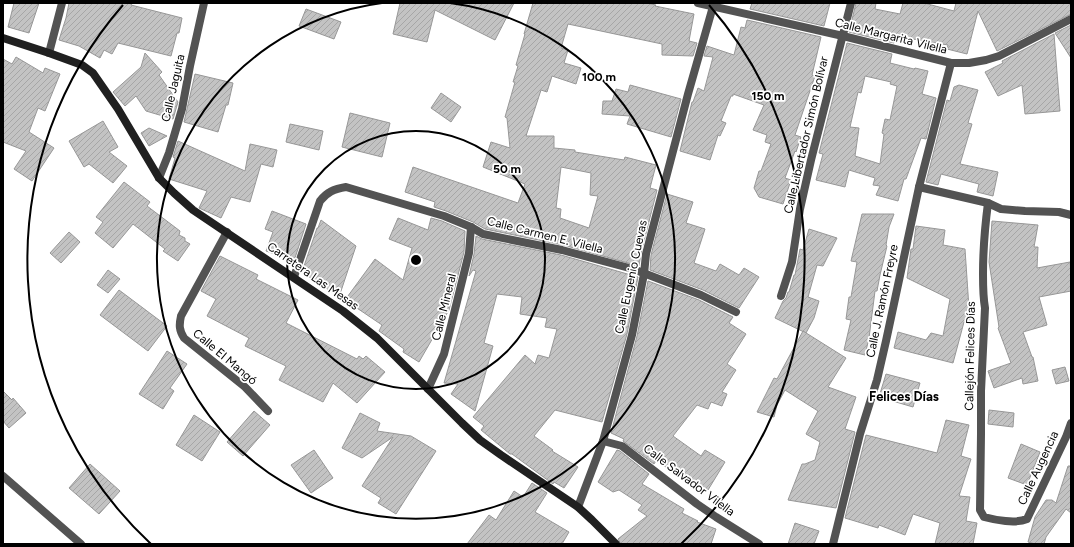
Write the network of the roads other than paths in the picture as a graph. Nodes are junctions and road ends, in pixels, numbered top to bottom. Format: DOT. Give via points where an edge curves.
graph roads {
  1 [pos="62,3"];
  2 [pos="204,3"];
  3 [pos="698,3"];
  4 [pos="851,3"];
  5 [pos="714,5"];
  6 [pos="1071,19"];
  7 [pos="843,36"];
  8 [pos="3,38"];
  9 [pos="49,53"];
  10 [pos="951,63"];
  11 [pos="159,178"];
  12 [pos="919,187"];
  13 [pos="988,203"];
  14 [pos="1071,215"];
  15 [pos="471,227"];
  16 [pos="227,232"];
  17 [pos="644,274"];
  18 [pos="294,277"];
  19 [pos="781,296"];
  20 [pos="736,312"];
  21 [pos="428,389"];
  22 [pos="268,411"];
  23 [pos="1071,423"];
  24 [pos="603,441"];
  25 [pos="3,476"];
  26 [pos="578,507"];
  27 [pos="980,510"];
  28 [pos="613,543"];
  29 [pos="82,544"];
  30 [pos="759,544"];
  31 [pos="833,544"];
  1 -- 9 [label="street"];
  2 -- 11 [label="street, Calle Jaguita" via="182,109"];
  3 -- 5 [label="street, Calle Margarita Vilella"];
  4 -- 7 [label="street, Calle Libertador Simón Bolívar"];
  5 -- 7 [label="street, Calle Margarita Vilella"];
  5 -- 17 [label="street, Calle Eugenio Cuevas" via="646,254"];
  6 -- 10 [label="street, Calle Margarita Vilella" via="1000,56 968,63"];
  7 -- 10 [label="street, Calle Margarita Vilella"];
  7 -- 19 [label="street, Calle Libertador Simón Bolívar" via="810,160 792,262"];
  8 -- 9 [label="street, Carretera Las Mesas"];
  9 -- 11 [label="street, Carretera Las Mesas" via="82,65 93,73 118,109"];
  10 -- 12 [label="street, Calle J. Ramón Freyre"];
  11 -- 16 [label="street, Carretera Las Mesas" via="193,210"];
  12 -- 13 [label="street"];
  12 -- 31 [label="street, Calle J. Ramón Freyre" via="877,380 860,434"];
  13 -- 14 [label="street" via="1000,209"];
  13 -- 27 [label="street, Callejón Felices Días" via="983,257 985,308"];
  15 -- 17 [label="street, Calle Carmen E. Vilella" via="483,234 562,250"];
  15 -- 18 [label="street, Calle Carmen E. Vilella" via="444,216 346,187 337,189 324,196 317,208"];
  15 -- 21 [label="street, Calle Mineral" via="469,253 444,354"];
  16 -- 18 [label="street, Carretera Las Mesas"];
  16 -- 22 [label="street, Calle El Mangó" via="181,316 180,331 184,338 245,387"];
  17 -- 20 [label="street, Calle Carmen E. Vilella" via="701,295"];
  17 -- 24 [label="street, Calle Eugenio Cuevas" via="632,335"];
  18 -- 21 [label="street, Carretera Las Mesas" via="344,311 377,338"];
  21 -- 26 [label="street, Carretera Las Mesas" via="480,440"];
  23 -- 27 [label="street, Calle Augencia" via="1027,519 992,519 984,517"];
  24 -- 26 [label="street, Calle Eugenio Cuevas"];
  24 -- 30 [label="street, Calle Salvador Vilella" via="622,446 697,504"];
  25 -- 29 [label="street"];
  26 -- 28 [label="street, Carretera Las Mesas"];
}
